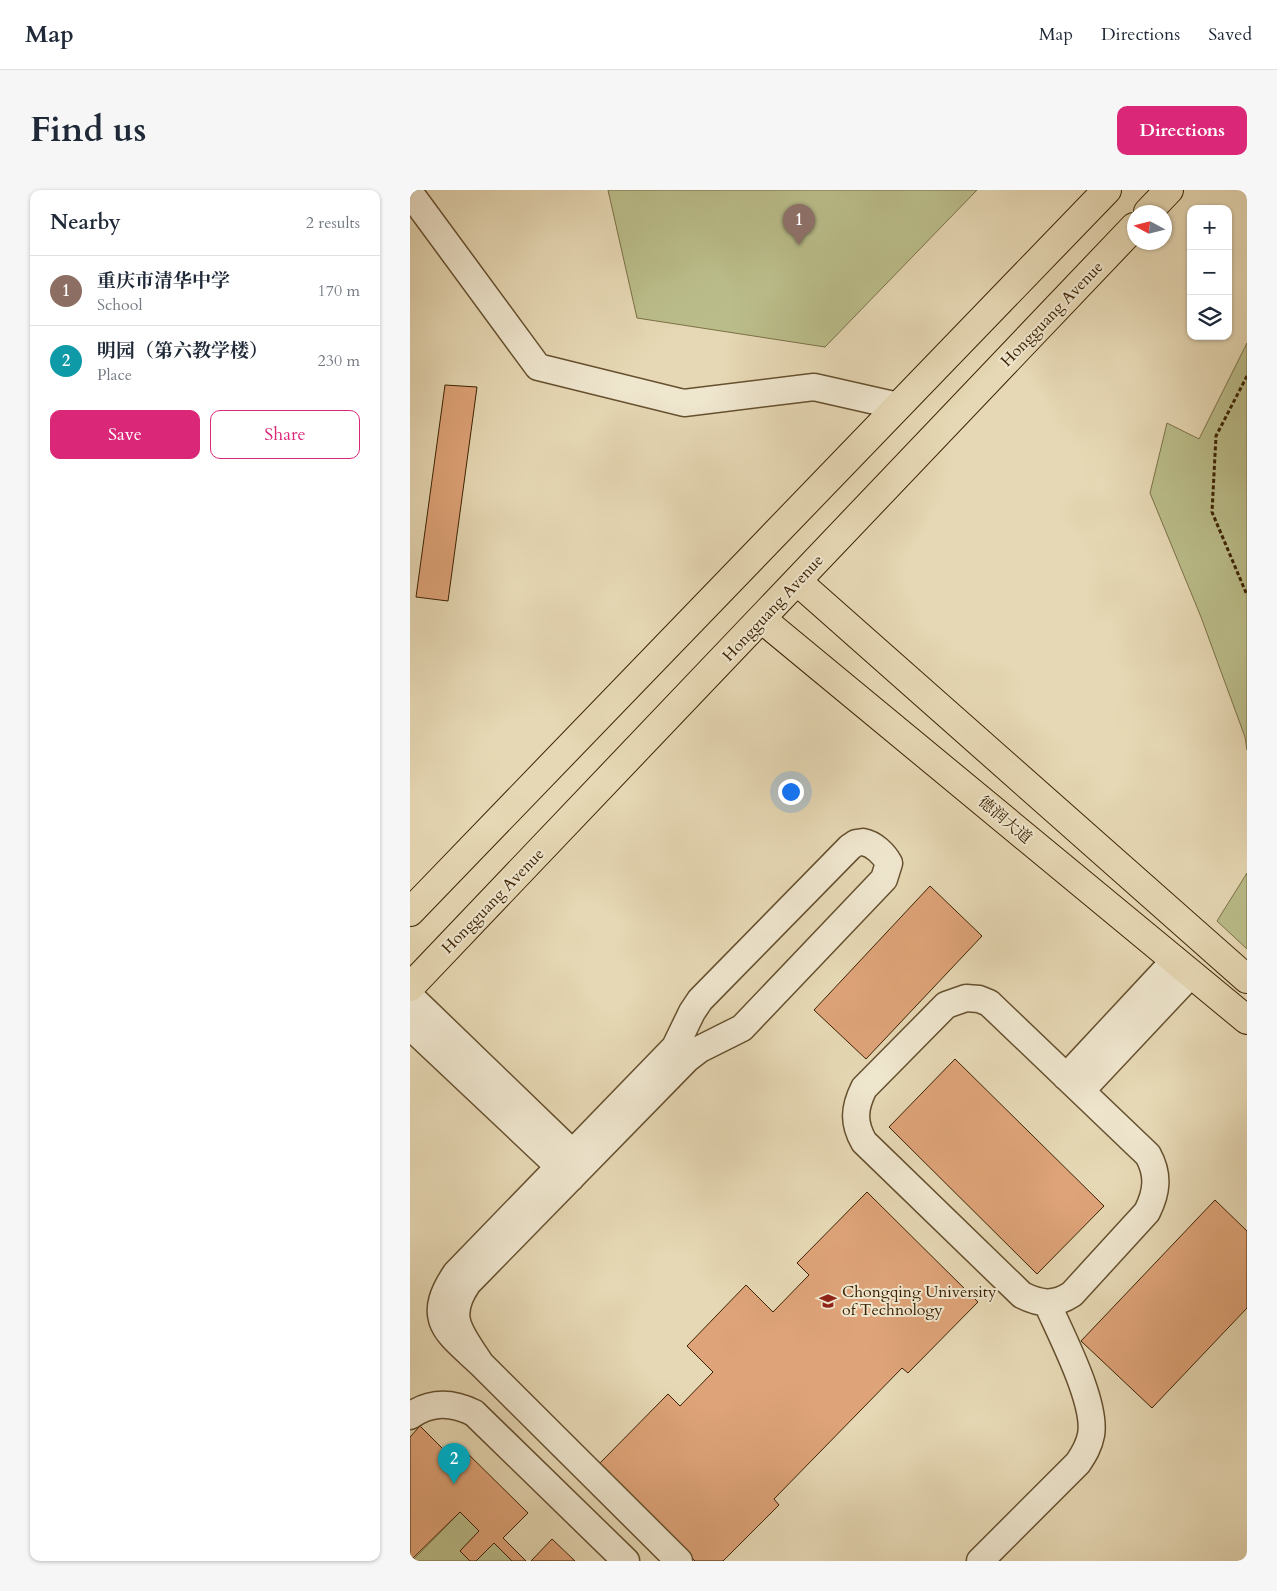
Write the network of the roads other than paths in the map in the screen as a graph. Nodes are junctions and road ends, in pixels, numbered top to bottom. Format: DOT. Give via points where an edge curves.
graph roads {
  1 [pos="1107,190"];
  2 [pos="1169,190"];
  3 [pos="411,194"];
  4 [pos="1155,205"];
  5 [pos="1127,234"];
  6 [pos="898,406"];
  7 [pos="797,581"];
  8 [pos="763,620"];
  9 [pos="410,912"];
  10 [pos="1183,967"];
  11 [pos="1247,979"];
  12 [pos="410,987"];
  13 [pos="410,996"];
  14 [pos="1247,1020"];
  15 [pos="410,1026"];
  16 [pos="1074,1084"];
  17 [pos="572,1165"];
  18 [pos="1047,1303"];
  19 [pos="410,1416"];
  20 [pos="626,1561"];
  21 [pos="679,1561"];
  22 [pos="980,1561"];
  1 -- 6 [label="main road"];
  2 -- 4 [label="main road"];
  3 -- 6 [label="street" via="538,367 684,402 814,387"];
  5 -- 7 [label="main road, Hongguang Avenue"];
  6 -- 9 [label="main road"];
  7 -- 8 [label="main road, Hongguang Avenue"];
  7 -- 11 [label="main road"];
  8 -- 10 [label="main road, 德润大道"];
  8 -- 12 [label="main road, Hongguang Avenue"];
  10 -- 14 [label="main road, 德润大道"];
  10 -- 16 [label="street"];
  13 -- 17 [label="street"];
  15 -- 17 [label="street"];
  16 -- 18 [label="street" via="1148,1155 1155,1169 1154,1198 1147,1212 1072,1294 1061,1301"];
  16 -- 18 [label="street" via="989,1003 979,998 966,998 946,1005 864,1088 855,1114 856,1129 864,1142 1022,1295 1035,1302"];
  17 -- 17 [label="street" via="700,1049 742,1028 884,879 889,863 886,858 870,843 856,843 850,847 700,1000 675,1047"];
  17 -- 21 [label="street" via="456,1273 442,1297 441,1320 444,1328"];
  18 -- 22 [label="street" via="1089,1403 1091,1435 1078,1463"];
  19 -- 20 [label="street" via="425,1407 442,1404 459,1406 474,1413"];
}
